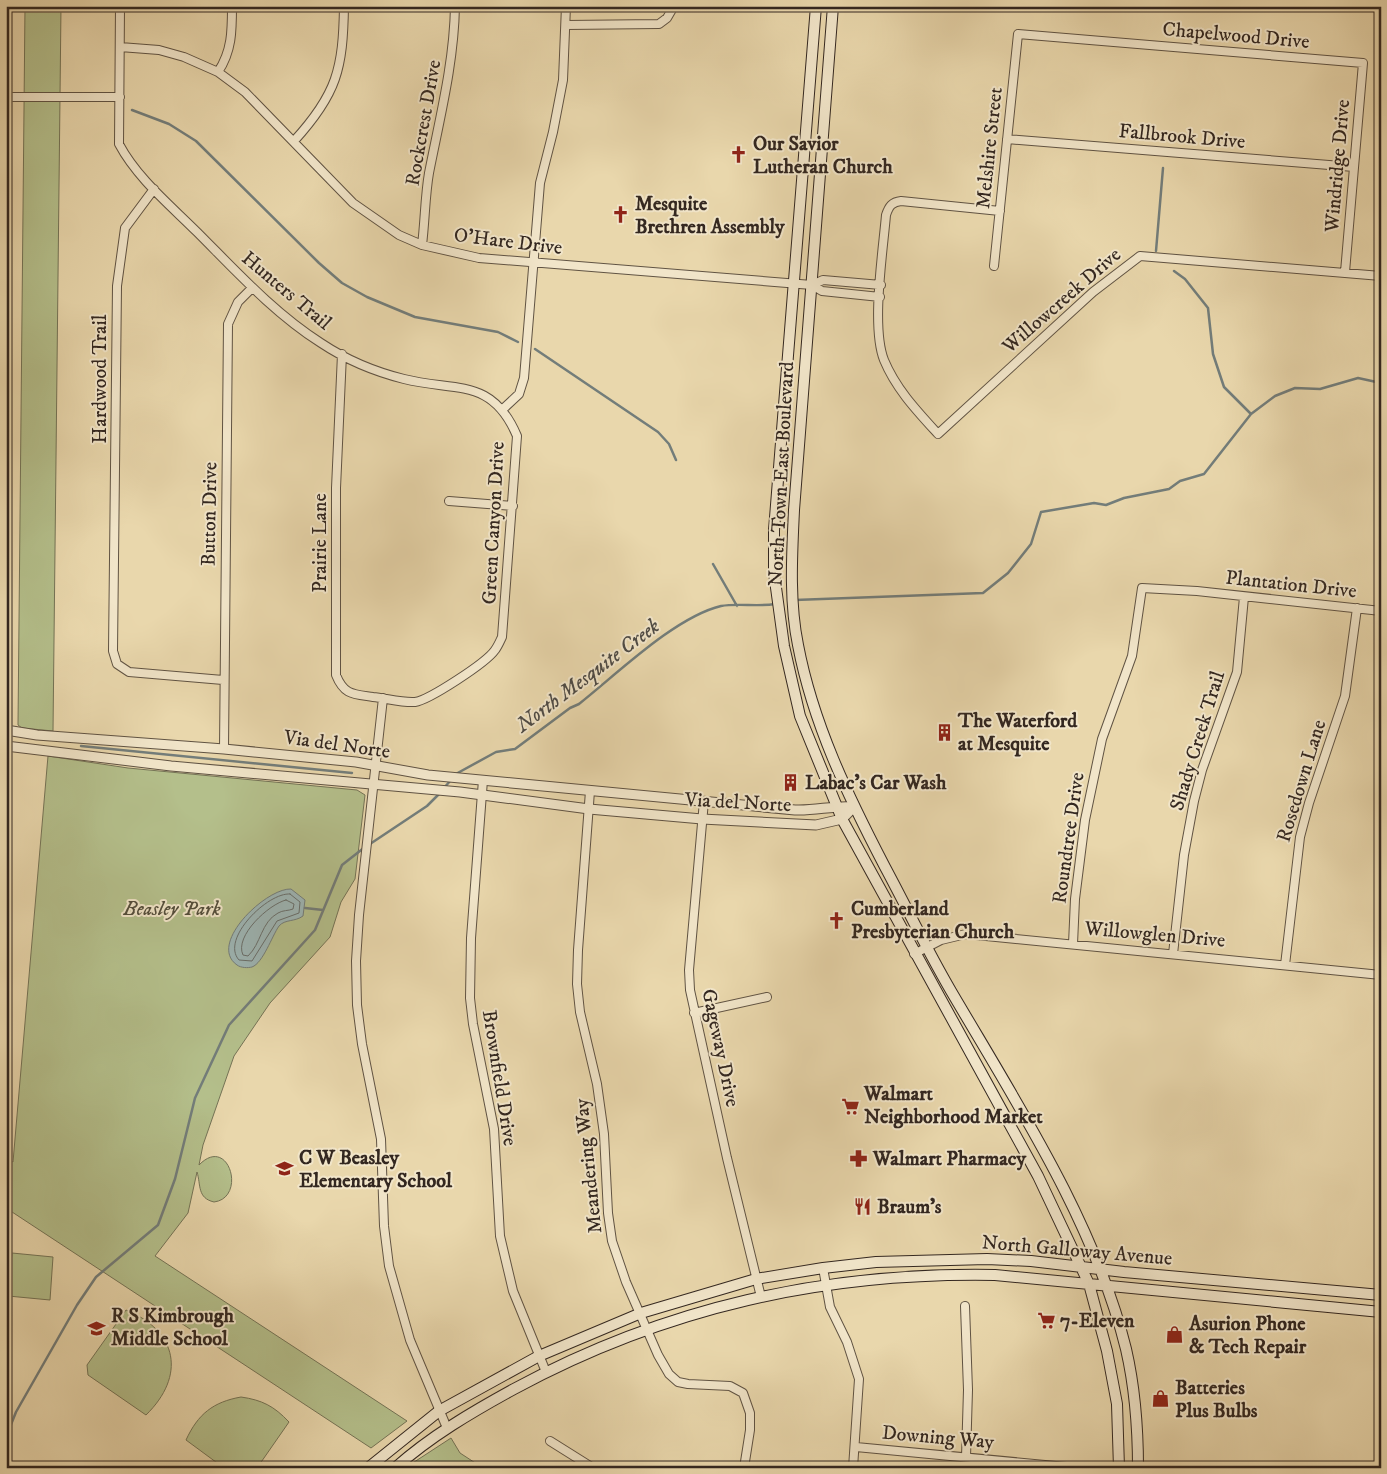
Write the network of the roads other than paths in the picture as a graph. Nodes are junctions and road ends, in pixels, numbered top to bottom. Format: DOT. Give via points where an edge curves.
graph roads {
  1 [pos="120,6"];
  2 [pos="232,6"];
  3 [pos="344,6"];
  4 [pos="455,6"];
  5 [pos="566,6"];
  6 [pos="674,6"];
  7 [pos="816,6"];
  8 [pos="833,6"];
  9 [pos="566,25"];
  10 [pos="1018,34"];
  11 [pos="120,47"];
  12 [pos="1363,63"];
  13 [pos="218,72"];
  14 [pos="6,97"];
  15 [pos="120,97"];
  16 [pos="806,132"];
  17 [pos="824,132"];
  18 [pos="1007,140"];
  19 [pos="294,141"];
  20 [pos="1354,167"];
  21 [pos="154,189"];
  22 [pos="1000,211"];
  23 [pos="422,245"];
  24 [pos="533,262"];
  25 [pos="994,266"];
  26 [pos="1345,272"];
  27 [pos="1381,276"];
  28 [pos="794,284"];
  29 [pos="812,285"];
  30 [pos="881,285"];
  31 [pos="252,288"];
  32 [pos="880,297"];
  33 [pos="342,354"];
  34 [pos="503,409"];
  35 [pos="449,501"];
  36 [pos="514,506"];
  37 [pos="1197,591"];
  38 [pos="1244,597"];
  39 [pos="1357,608"];
  40 [pos="1381,610"];
  41 [pos="223,680"];
  42 [pos="806,683"];
  43 [pos="793,689"];
  44 [pos="383,698"];
  45 [pos="6,730"];
  46 [pos="6,746"];
  47 [pos="224,749"];
  48 [pos="375,766"];
  49 [pos="483,780"];
  50 [pos="373,784"];
  51 [pos="590,791"];
  52 [pos="482,794"];
  53 [pos="704,801"];
  54 [pos="836,806"];
  55 [pos="854,807"];
  56 [pos="588,809"];
  57 [pos="702,819"];
  58 [pos="842,819"];
  59 [pos="1074,944"];
  60 [pos="927,946"];
  61 [pos="914,954"];
  62 [pos="1173,954"];
  63 [pos="1285,965"];
  64 [pos="1381,975"];
  65 [pos="767,997"];
  66 [pos="694,1013"];
  67 [pos="1005,1084"];
  68 [pos="992,1091"];
  69 [pos="1046,1159"];
  70 [pos="1032,1166"];
  71 [pos="945,1259"];
  72 [pos="1080,1266"];
  73 [pos="823,1268"];
  74 [pos="1101,1269"];
  75 [pos="946,1274"];
  76 [pos="756,1279"];
  77 [pos="1245,1283"];
  78 [pos="1089,1284"];
  79 [pos="826,1285"];
  80 [pos="1106,1287"];
  81 [pos="1355,1293"];
  82 [pos="1381,1295"];
  83 [pos="761,1297"];
  84 [pos="1244,1300"];
  85 [pos="965,1306"];
  86 [pos="1353,1310"];
  87 [pos="1381,1312"];
  88 [pos="641,1313"];
  89 [pos="648,1328"];
  90 [pos="539,1356"];
  91 [pos="546,1372"];
  92 [pos="1134,1401"];
  93 [pos="1117,1404"];
  94 [pos="439,1411"];
  95 [pos="447,1428"];
  96 [pos="550,1441"];
  97 [pos="856,1447"];
  98 [pos="966,1457"];
  99 [pos="368,1468"];
  100 [pos="394,1468"];
  101 [pos="593,1468"];
  102 [pos="744,1468"];
  103 [pos="853,1468"];
  104 [pos="1077,1468"];
  105 [pos="1120,1468"];
  106 [pos="1138,1468"];
  1 -- 11 [label="street"];
  2 -- 13 [label="street" via="231,44"];
  3 -- 19 [label="street" via="338,74 314,119"];
  4 -- 23 [label="street, Rockcrest Drive" via="454,41 429,174"];
  5 -- 9 [label="street"];
  6 -- 9 [label="street" via="659,24"];
  7 -- 16 [label="main road, North Town East Boulevard"];
  8 -- 17 [label="main road, North Town East Boulevard"];
  9 -- 24 [label="street" via="563,80 540,183"];
  10 -- 12 [label="street, Chapelwood Drive"];
  10 -- 18 [label="street, Melshire Street"];
  11 -- 13 [label="street, O'Hare Drive" via="167,52"];
  11 -- 15 [label="street"];
  12 -- 20 [label="street, Windridge Drive"];
  13 -- 19 [label="street, O'Hare Drive" via="245,92"];
  14 -- 15 [label="street"];
  15 -- 21 [label="street" via="119,144"];
  16 -- 17 [label="main road"];
  16 -- 28 [label="main road, North Town East Boulevard"];
  17 -- 29 [label="main road, North Town East Boulevard"];
  18 -- 20 [label="street, Fallbrook Drive"];
  18 -- 22 [label="street, Melshire Street"];
  19 -- 23 [label="street, O'Hare Drive" via="360,208 399,235"];
  20 -- 26 [label="street, Windridge Drive"];
  21 -- 31 [label="street, Hunters Trail"];
  21 -- 41 [label="street, Hardwood Trail" via="125,228 117,286 113,651 117,664 129,672"];
  22 -- 25 [label="street, Melshire Street"];
  22 -- 30 [label="street" via="894,202 886,214"];
  23 -- 24 [label="street, O'Hare Drive" via="479,258"];
  24 -- 28 [label="street, O'Hare Drive"];
  24 -- 34 [label="street" via="524,378 519,394"];
  26 -- 27 [label="street, Willowcreek Drive"];
  26 -- 32 [label="street, Willowcreek Drive" via="1140,256 1093,292 938,434 904,397 883,358"];
  28 -- 29 [label="street, O'Hare Drive"];
  28 -- 43 [label="main road, North Town East Boulevard" via="774,530 774,573"];
  29 -- 30 [label="street" via="823,280"];
  29 -- 32 [label="street" via="822,291"];
  29 -- 42 [label="main road, North Town East Boulevard" via="792,574 796,629"];
  30 -- 32 [label="street"];
  31 -- 33 [label="street, Hunters Trail" via="292,323"];
  31 -- 41 [label="street, Button Drive" via="238,302 228,324"];
  33 -- 34 [label="street, Hunters Trail" via="404,379 479,391"];
  33 -- 44 [label="street, Prairie Lane" via="336,488 336,675 340,686 347,692"];
  34 -- 36 [label="street, Green Canyon Drive" via="517,436"];
  35 -- 36 [label="street"];
  36 -- 44 [label="street, Green Canyon Drive" via="504,627 495,651 425,699 414,702"];
  37 -- 38 [label="street, Plantation Drive"];
  37 -- 59 [label="street, Roundtree Drive" via="1142,588 1132,656 1102,739 1085,820 1074,898"];
  38 -- 39 [label="street, Plantation Drive"];
  38 -- 62 [label="street, Shady Creek Trail" via="1237,672 1194,801 1184,855"];
  39 -- 40 [label="street, Plantation Drive"];
  39 -- 63 [label="street, Rosedown Lane" via="1345,696 1300,837"];
  41 -- 47 [label="street, Button Drive"];
  42 -- 43 [label="main road"];
  42 -- 55 [label="main road, North Town East Boulevard"];
  43 -- 54 [label="main road, North Town East Boulevard" via="800,716"];
  44 -- 48 [label="street"];
  45 -- 47 [label="street, Via del Norte"];
  46 -- 50 [label="street, Via del Norte" via="240,773"];
  47 -- 48 [label="street, Via del Norte"];
  48 -- 49 [label="street, Via del Norte"];
  48 -- 50 [label="street"];
  49 -- 51 [label="street, Via del Norte"];
  49 -- 52 [label="street, Brownfield Drive"];
  50 -- 52 [label="street, Via del Norte"];
  50 -- 94 [label="street" via="357,941 357,1005 382,1139 388,1258 410,1340"];
  51 -- 53 [label="street, Via del Norte"];
  51 -- 56 [label="street, Meandering Way"];
  52 -- 56 [label="street, Via del Norte"];
  52 -- 90 [label="street, Brownfield Drive" via="471,938 470,998 494,1129 500,1236 513,1291"];
  53 -- 54 [label="street, Via del Norte" via="816,811"];
  53 -- 57 [label="street, Gageway Drive"];
  54 -- 55 [label="street, Via del Norte"];
  54 -- 58 [label="main road, North Town East Boulevard"];
  55 -- 58 [label="street"];
  55 -- 60 [label="main road, North Town East Boulevard"];
  56 -- 57 [label="street, Via del Norte"];
  56 -- 88 [label="street, Meandering Way" via="578,950 580,1012 597,1084 612,1241"];
  57 -- 58 [label="street, Via del Norte" via="816,825"];
  57 -- 66 [label="street, Gageway Drive" via="689,970"];
  58 -- 61 [label="main road, North Town East Boulevard"];
  59 -- 60 [label="street, Willowglen Drive" via="966,934"];
  59 -- 62 [label="street, Willowglen Drive"];
  60 -- 61 [label="street, Willowglen Drive"];
  60 -- 67 [label="main road, North Town East Boulevard"];
  61 -- 68 [label="main road, North Town East Boulevard"];
  62 -- 63 [label="street, Willowglen Drive"];
  63 -- 64 [label="street, Willowglen Drive"];
  65 -- 66 [label="street"];
  66 -- 76 [label="street, Gageway Drive"];
  67 -- 68 [label="main road"];
  67 -- 69 [label="main road, North Town East Boulevard"];
  68 -- 70 [label="main road, North Town East Boulevard"];
  69 -- 70 [label="main road"];
  69 -- 74 [label="main road, North Town East Boulevard"];
  70 -- 72 [label="main road, North Town East Boulevard"];
  71 -- 72 [label="main road, North Galloway Avenue"];
  71 -- 73 [label="main road, North Galloway Avenue"];
  71 -- 75 [label="main road"];
  72 -- 74 [label="main road, North Galloway Avenue"];
  72 -- 78 [label="main road, North Town East Boulevard"];
  73 -- 76 [label="main road, North Galloway Avenue"];
  73 -- 79 [label="street"];
  74 -- 77 [label="main road, North Galloway Avenue"];
  74 -- 80 [label="main road, North Town East Boulevard"];
  75 -- 78 [label="main road, North Galloway Avenue" via="1026,1277"];
  75 -- 79 [label="main road, North Galloway Avenue"];
  76 -- 83 [label="street, Gageway Drive"];
  76 -- 88 [label="main road, North Galloway Avenue"];
  77 -- 81 [label="main road, North Galloway Avenue"];
  77 -- 84 [label="main road"];
  78 -- 80 [label="main road, North Galloway Avenue"];
  78 -- 93 [label="main road, North Town East Boulevard"];
  79 -- 83 [label="main road, North Galloway Avenue"];
  79 -- 97 [label="street" via="830,1307 847,1342 859,1379"];
  80 -- 84 [label="main road, North Galloway Avenue"];
  80 -- 92 [label="main road, North Town East Boulevard" via="1125,1347"];
  81 -- 82 [label="main road, North Galloway Avenue"];
  81 -- 86 [label="main road"];
  83 -- 89 [label="main road, North Galloway Avenue" via="721,1305"];
  84 -- 86 [label="main road, North Galloway Avenue"];
  85 -- 98 [label="street"];
  86 -- 87 [label="main road, North Galloway Avenue"];
  88 -- 89 [label="street, Meandering Way"];
  88 -- 90 [label="main road, North Galloway Avenue"];
  89 -- 91 [label="main road, North Galloway Avenue"];
  89 -- 102 [label="street, Meandering Way" via="658,1355 678,1382 730,1386 742,1393 750,1413"];
  90 -- 91 [label="street, Brownfield Drive"];
  90 -- 94 [label="main road, North Galloway Avenue"];
  91 -- 95 [label="main road, North Galloway Avenue"];
  92 -- 93 [label="main road"];
  92 -- 106 [label="main road, North Town East Boulevard" via="1138,1420"];
  93 -- 105 [label="main road, North Town East Boulevard"];
  94 -- 95 [label="street"];
  94 -- 99 [label="main road, North Galloway Avenue"];
  95 -- 100 [label="main road, North Galloway Avenue"];
  96 -- 101 [label="street"];
  97 -- 98 [label="street, Downing Way"];
  97 -- 103 [label="street"];
  98 -- 104 [label="street, Downing Way"];
}
